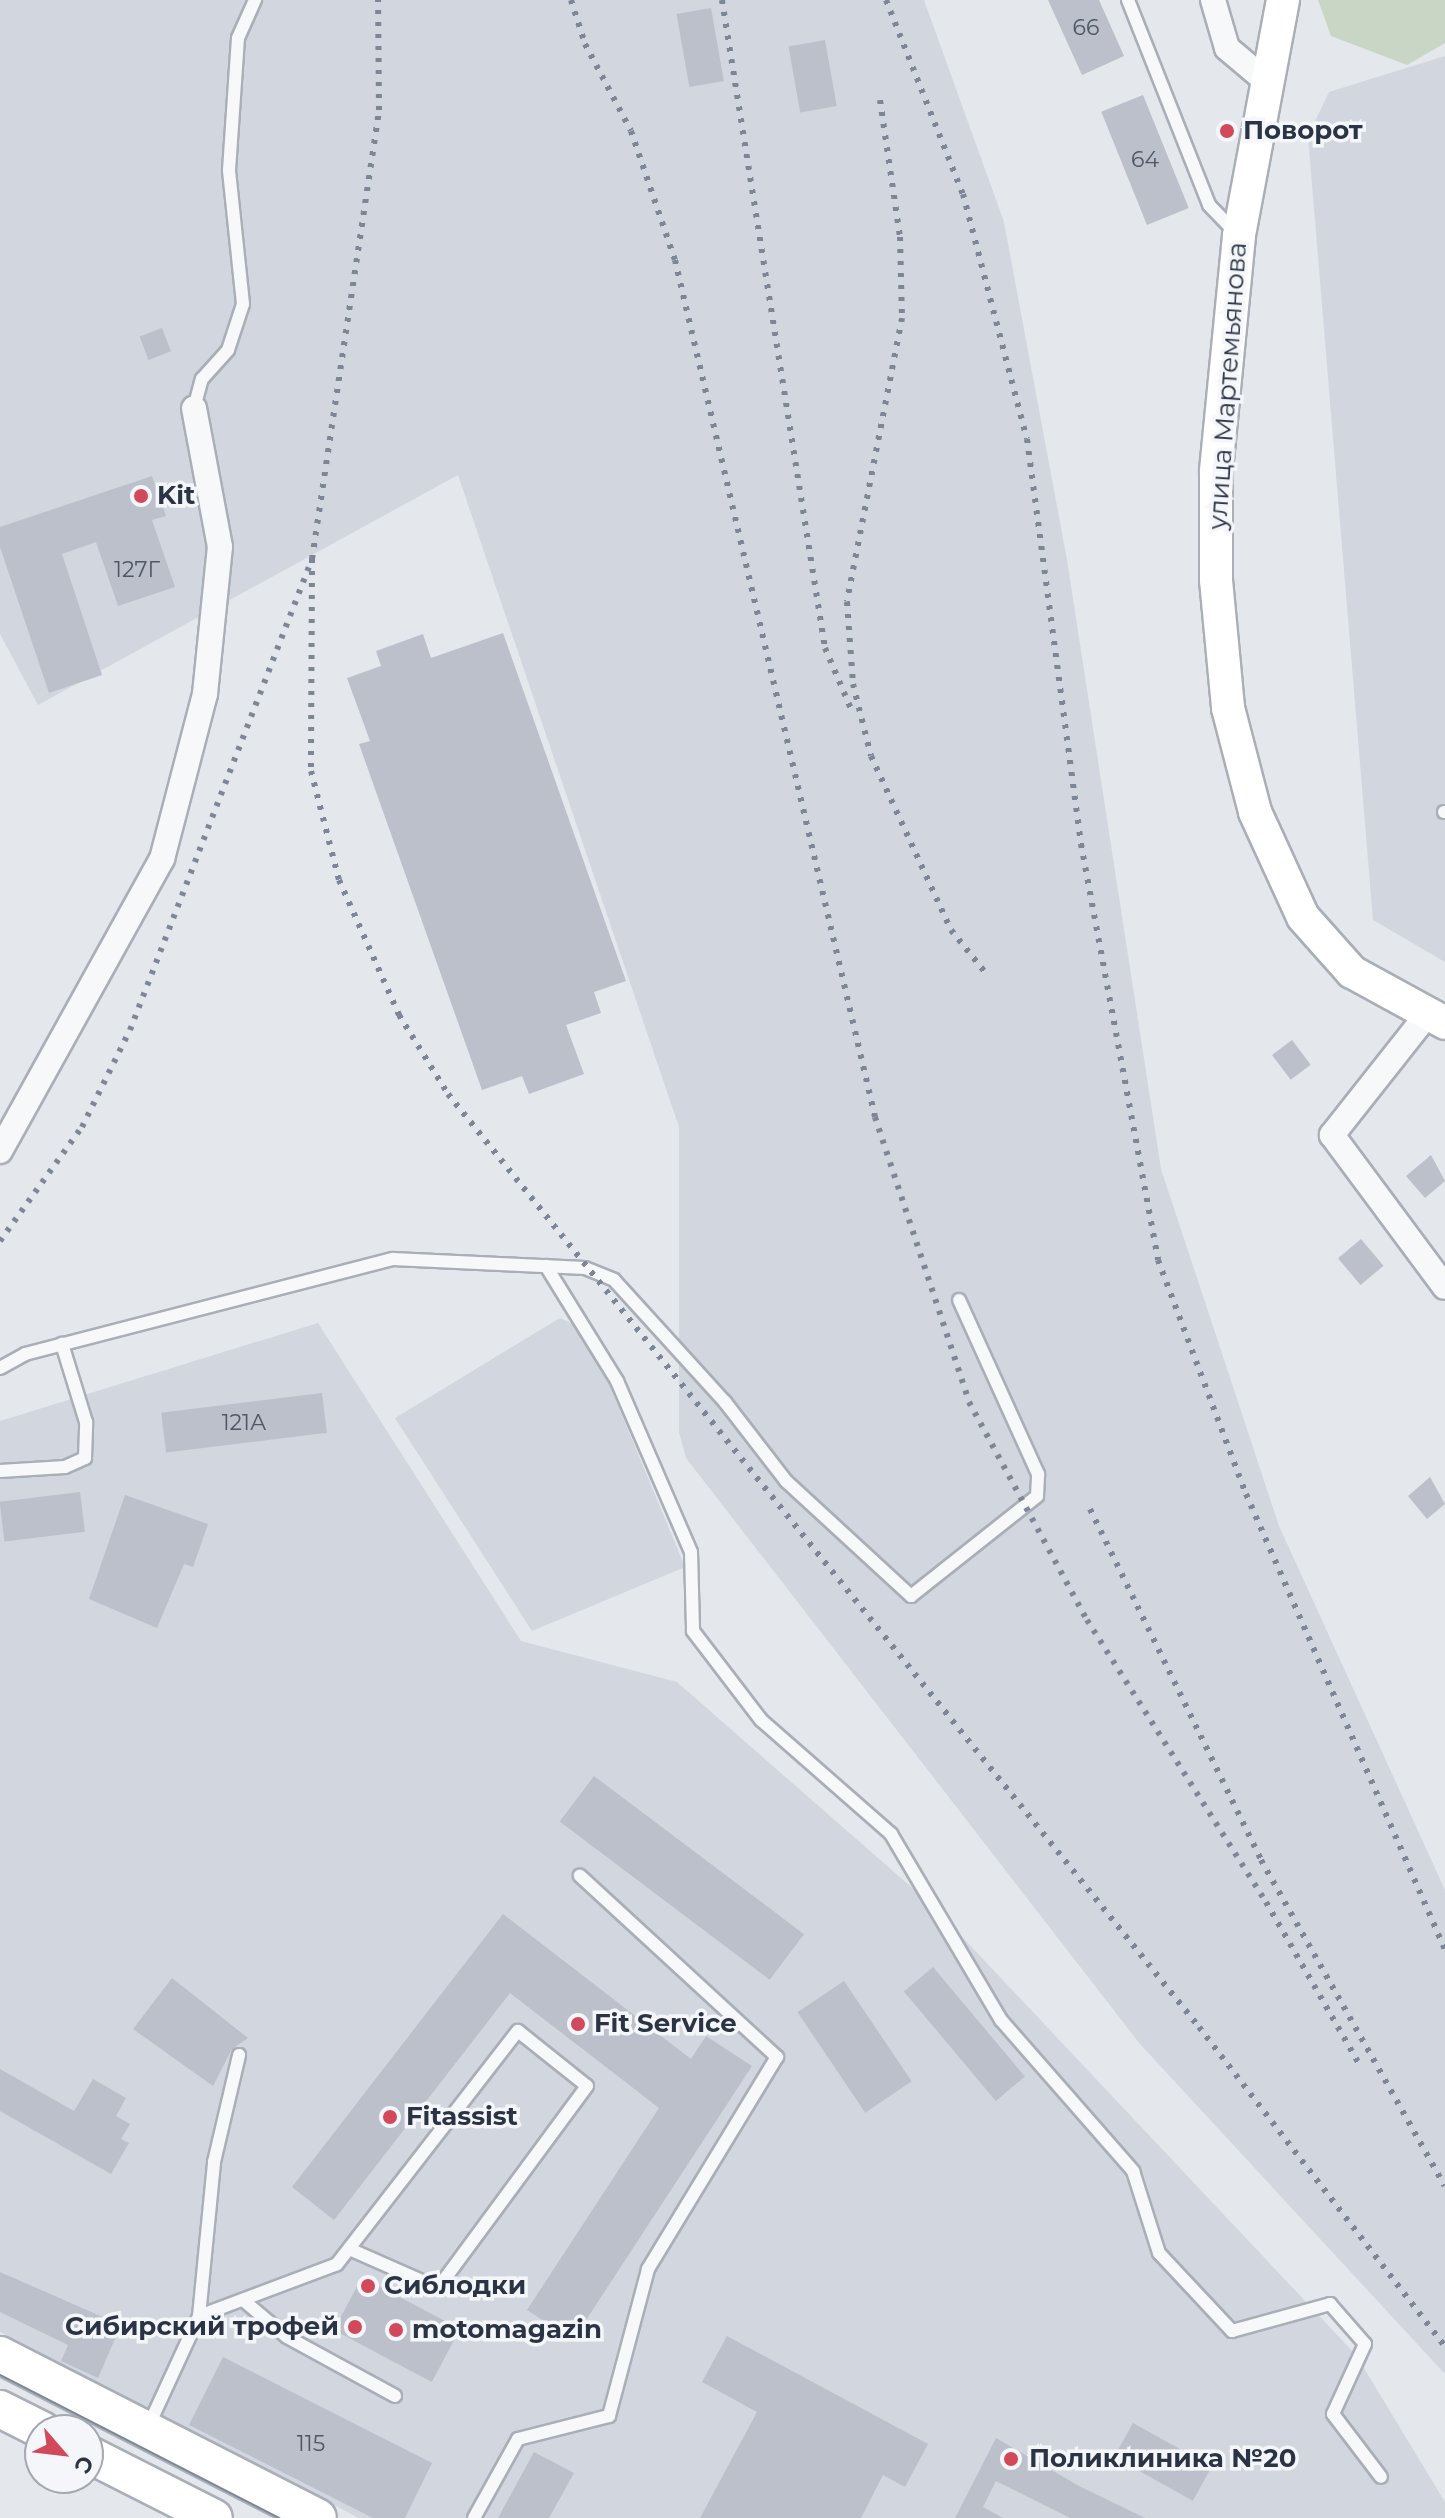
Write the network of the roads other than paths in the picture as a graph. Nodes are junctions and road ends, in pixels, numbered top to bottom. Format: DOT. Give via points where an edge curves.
graph roads {
  1 [pos="255,0"];
  2 [pos="1128,0"];
  3 [pos="1213,0"];
  4 [pos="1283,0"];
  5 [pos="1265,80"];
  6 [pos="1239,236"];
  7 [pos="194,408"];
  8 [pos="1436,1020"];
  9 [pos="0,1151"];
  10 [pos="546,1266"];
  11 [pos="1445,1287"];
  12 [pos="959,1300"];
  13 [pos="62,1344"];
  14 [pos="0,1368"];
  15 [pos="0,1471"];
  16 [pos="580,1876"];
  17 [pos="239,2055"];
  18 [pos="349,2249"];
  19 [pos="243,2300"];
  20 [pos="199,2316"];
  21 [pos="0,2355"];
  22 [pos="395,2396"];
  23 [pos="0,2409"];
  24 [pos="24,2421"];
  25 [pos="146,2430"];
  26 [pos="104,2463"];
  27 [pos="1381,2477"];
  28 [pos="193,2513"];
  29 [pos="318,2518"];
  30 [pos="474,2518"];
  1 -- 7 [label="lane" via="238,38 229,170 243,304 228,350 202,379"];
  2 -- 6 [label="lane" via="1209,205"];
  3 -- 5 [label="street" via="1227,48"];
  4 -- 5 [label="street, улица Мартемьянова"];
  5 -- 6 [label="street, улица Мартемьянова"];
  6 -- 8 [label="street, улица Мартемьянова" via="1216,472 1216,580 1220,650 1239,757 1273,862 1319,939 1352,972"];
  7 -- 9 [label="street" via="220,547 198,724 162,859"];
  8 -- 11 [label="street" via="1332,1135"];
  10 -- 12 [label="lane" via="585,1268 614,1280 725,1402 786,1481 911,1596 1037,1496 1038,1474"];
  10 -- 13 [label="lane" via="393,1259"];
  10 -- 27 [label="lane" via="617,1381 691,1552 693,1631 761,1720 891,1834 1001,2020 1133,2171 1159,2253 1232,2331 1330,2304 1365,2344 1333,2414"];
  13 -- 14 [label="lane"];
  13 -- 15 [label="lane" via="86,1422 85,1458 65,1467"];
  16 -- 30 [label="lane" via="777,2057 648,2269 609,2416 518,2439"];
  17 -- 20 [label="lane" via="214,2162"];
  18 -- 18 [label="lane" via="518,2031 587,2086 438,2288"];
  18 -- 19 [label="lane" via="337,2264"];
  19 -- 20 [label="lane"];
  19 -- 22 [label="lane" via="287,2337"];
  20 -- 25 [label="lane"];
  21 -- 25 [label="main road"];
  23 -- 24 [label="main road"];
  25 -- 29 [label="main road"];
  26 -- 28 [label="main road"];
}
